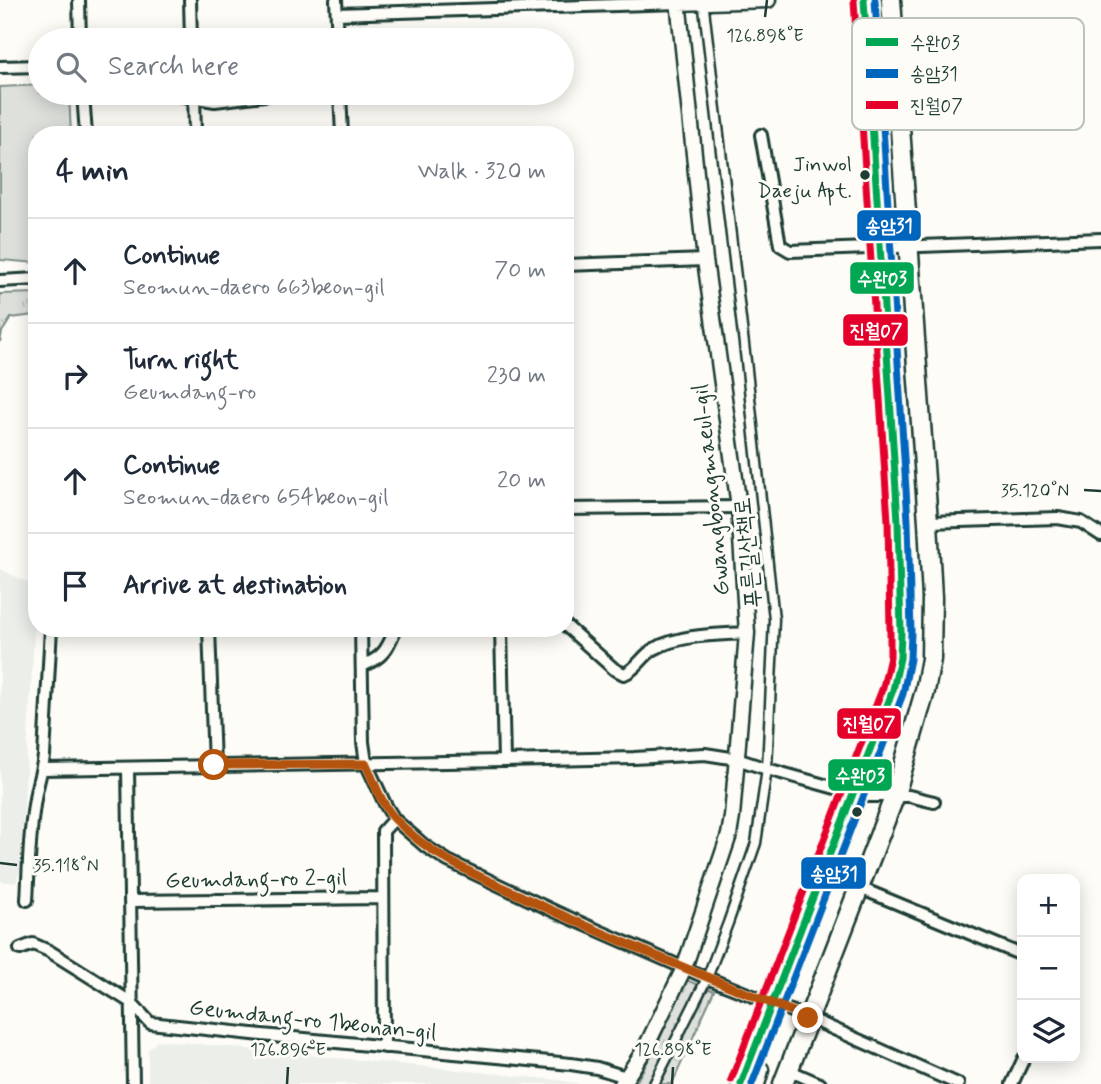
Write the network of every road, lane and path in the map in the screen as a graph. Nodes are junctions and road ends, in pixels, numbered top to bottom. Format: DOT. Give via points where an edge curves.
graph roads {
  1 [pos="79,0"];
  2 [pos="190,0"];
  3 [pos="336,0"];
  4 [pos="768,0"];
  5 [pos="864,0"];
  6 [pos="891,0"];
  7 [pos="679,1"];
  8 [pos="703,1"];
  9 [pos="337,14"];
  10 [pos="865,18"];
  11 [pos="892,18"];
  12 [pos="80,28"];
  13 [pos="191,28"];
  14 [pos="338,28"];
  15 [pos="28,67"];
  16 [pos="0,68"];
  17 [pos="84,105"];
  18 [pos="194,105"];
  19 [pos="341,105"];
  20 [pos="85,126"];
  21 [pos="195,126"];
  22 [pos="342,126"];
  23 [pos="872,130"];
  24 [pos="900,130"];
  25 [pos="761,135"];
  26 [pos="1101,239"];
  27 [pos="908,246"];
  28 [pos="880,247"];
  29 [pos="705,260"];
  30 [pos="574,265"];
  31 [pos="28,279"];
  32 [pos="0,281"];
  33 [pos="739,507"];
  34 [pos="574,509"];
  35 [pos="928,522"];
  36 [pos="1101,535"];
  37 [pos="574,633"];
  38 [pos="747,633"];
  39 [pos="50,637"];
  40 [pos="209,637"];
  41 [pos="361,637"];
  42 [pos="392,637"];
  43 [pos="501,637"];
  44 [pos="362,666"];
  45 [pos="737,759"];
  46 [pos="504,761"];
  47 [pos="366,764"];
  48 [pos="214,765"];
  49 [pos="43,769"];
  50 [pos="128,769"];
  51 [pos="767,769"];
  52 [pos="854,793"];
  53 [pos="895,795"];
  54 [pos="934,802"];
  55 [pos="394,819"];
  56 [pos="860,888"];
  57 [pos="383,898"];
  58 [pos="27,900"];
  59 [pos="130,901"];
  60 [pos="20,949"];
  61 [pos="1017,953"];
  62 [pos="684,968"];
  63 [pos="707,978"];
  64 [pos="132,1003"];
  65 [pos="773,1003"];
  66 [pos="808,1018"];
  67 [pos="384,1047"];
  68 [pos="1022,1063"];
  69 [pos="785,1077"];
  70 [pos="624,1080"];
  71 [pos="133,1084"];
  72 [pos="654,1084"];
  73 [pos="742,1084"];
  74 [pos="755,1084"];
  75 [pos="820,1084"];
  76 [pos="958,1084"];
  77 [pos="1012,1084"];
  1 -- 12 [label="street"];
  2 -- 13 [label="street"];
  3 -- 9 [label="street"];
  4 -- 8 [label="street"];
  5 -- 10 [label="main road"];
  6 -- 11 [label="main road"];
  7 -- 8 [label="street"];
  7 -- 9 [label="street"];
  7 -- 29 [label="street, Gwangbongmaeul-gil"];
  8 -- 51 [label="street, 푸른길산책로" via="774,618"];
  9 -- 14 [label="street"];
  15 -- 16 [label="street"];
  17 -- 20 [label="street"];
  18 -- 21 [label="street"];
  19 -- 22 [label="street"];
  23 -- 28 [label="main road"];
  24 -- 27 [label="main road"];
  25 -- 28 [label="street" via="780,245 790,251"];
  26 -- 27 [label="street"];
  27 -- 28 [label="street"];
  27 -- 35 [label="main road"];
  28 -- 52 [label="main road" via="898,521 900,658 893,690"];
  29 -- 30 [label="street"];
  29 -- 33 [label="street, Gwangbongmaeul-gil"];
  31 -- 32 [label="street"];
  33 -- 34 [label="street"];
  33 -- 38 [label="street, Gwangbongmaeul-gil"];
  35 -- 36 [label="street" via="1058,518 1082,522"];
  35 -- 53 [label="main road" via="931,659"];
  37 -- 38 [label="street" via="624,674 664,645"];
  38 -- 45 [label="street, Gwangbongmaeul-gil"];
  39 -- 49 [label="street"];
  40 -- 48 [label="street"];
  41 -- 44 [label="street"];
  42 -- 44 [label="street" via="377,660"];
  43 -- 46 [label="street"];
  44 -- 47 [label="street"];
  45 -- 46 [label="street" via="705,754"];
  45 -- 51 [label="street"];
  45 -- 62 [label="street, Gwangbongmaeul-gil" via="729,835"];
  46 -- 47 [label="street"];
  47 -- 48 [label="street"];
  47 -- 55 [label="street"];
  48 -- 50 [label="street"];
  49 -- 50 [label="street"];
  49 -- 58 [label="street" via="34,799"];
  50 -- 59 [label="street"];
  51 -- 52 [label="street"];
  51 -- 63 [label="street, 푸른길산책로" via="756,843"];
  52 -- 53 [label="street"];
  52 -- 65 [label="main road"];
  53 -- 54 [label="street"];
  53 -- 56 [label="main road"];
  55 -- 57 [label="street" via="383,831"];
  55 -- 62 [label="street" via="448,861"];
  56 -- 61 [label="street"];
  56 -- 66 [label="main road"];
  57 -- 59 [label="street, Geumdang-ro 2-gil"];
  57 -- 67 [label="street"];
  59 -- 64 [label="street"];
  60 -- 64 [label="street, Geumdang-ro 1beonan-gil" via="33,944 42,947"];
  62 -- 63 [label="street"];
  62 -- 70 [label="street, Gwangbongmaeul-gil" via="645,1049"];
  63 -- 65 [label="street"];
  63 -- 72 [label="street, 푸른길산책로"];
  64 -- 67 [label="street, Geumdang-ro 1beonan-gil" via="150,1023"];
  64 -- 71 [label="street"];
  65 -- 66 [label="street"];
  65 -- 73 [label="main road"];
  66 -- 69 [label="main road"];
  66 -- 76 [label="street"];
  67 -- 70 [label="street, Geumdang-ro 1beonan-gil" via="571,1064 597,1068"];
  68 -- 77 [label="street"];
  69 -- 75 [label="street"];
  73 -- 74 [label="main road" via="754,1067 759,1070"];
}
